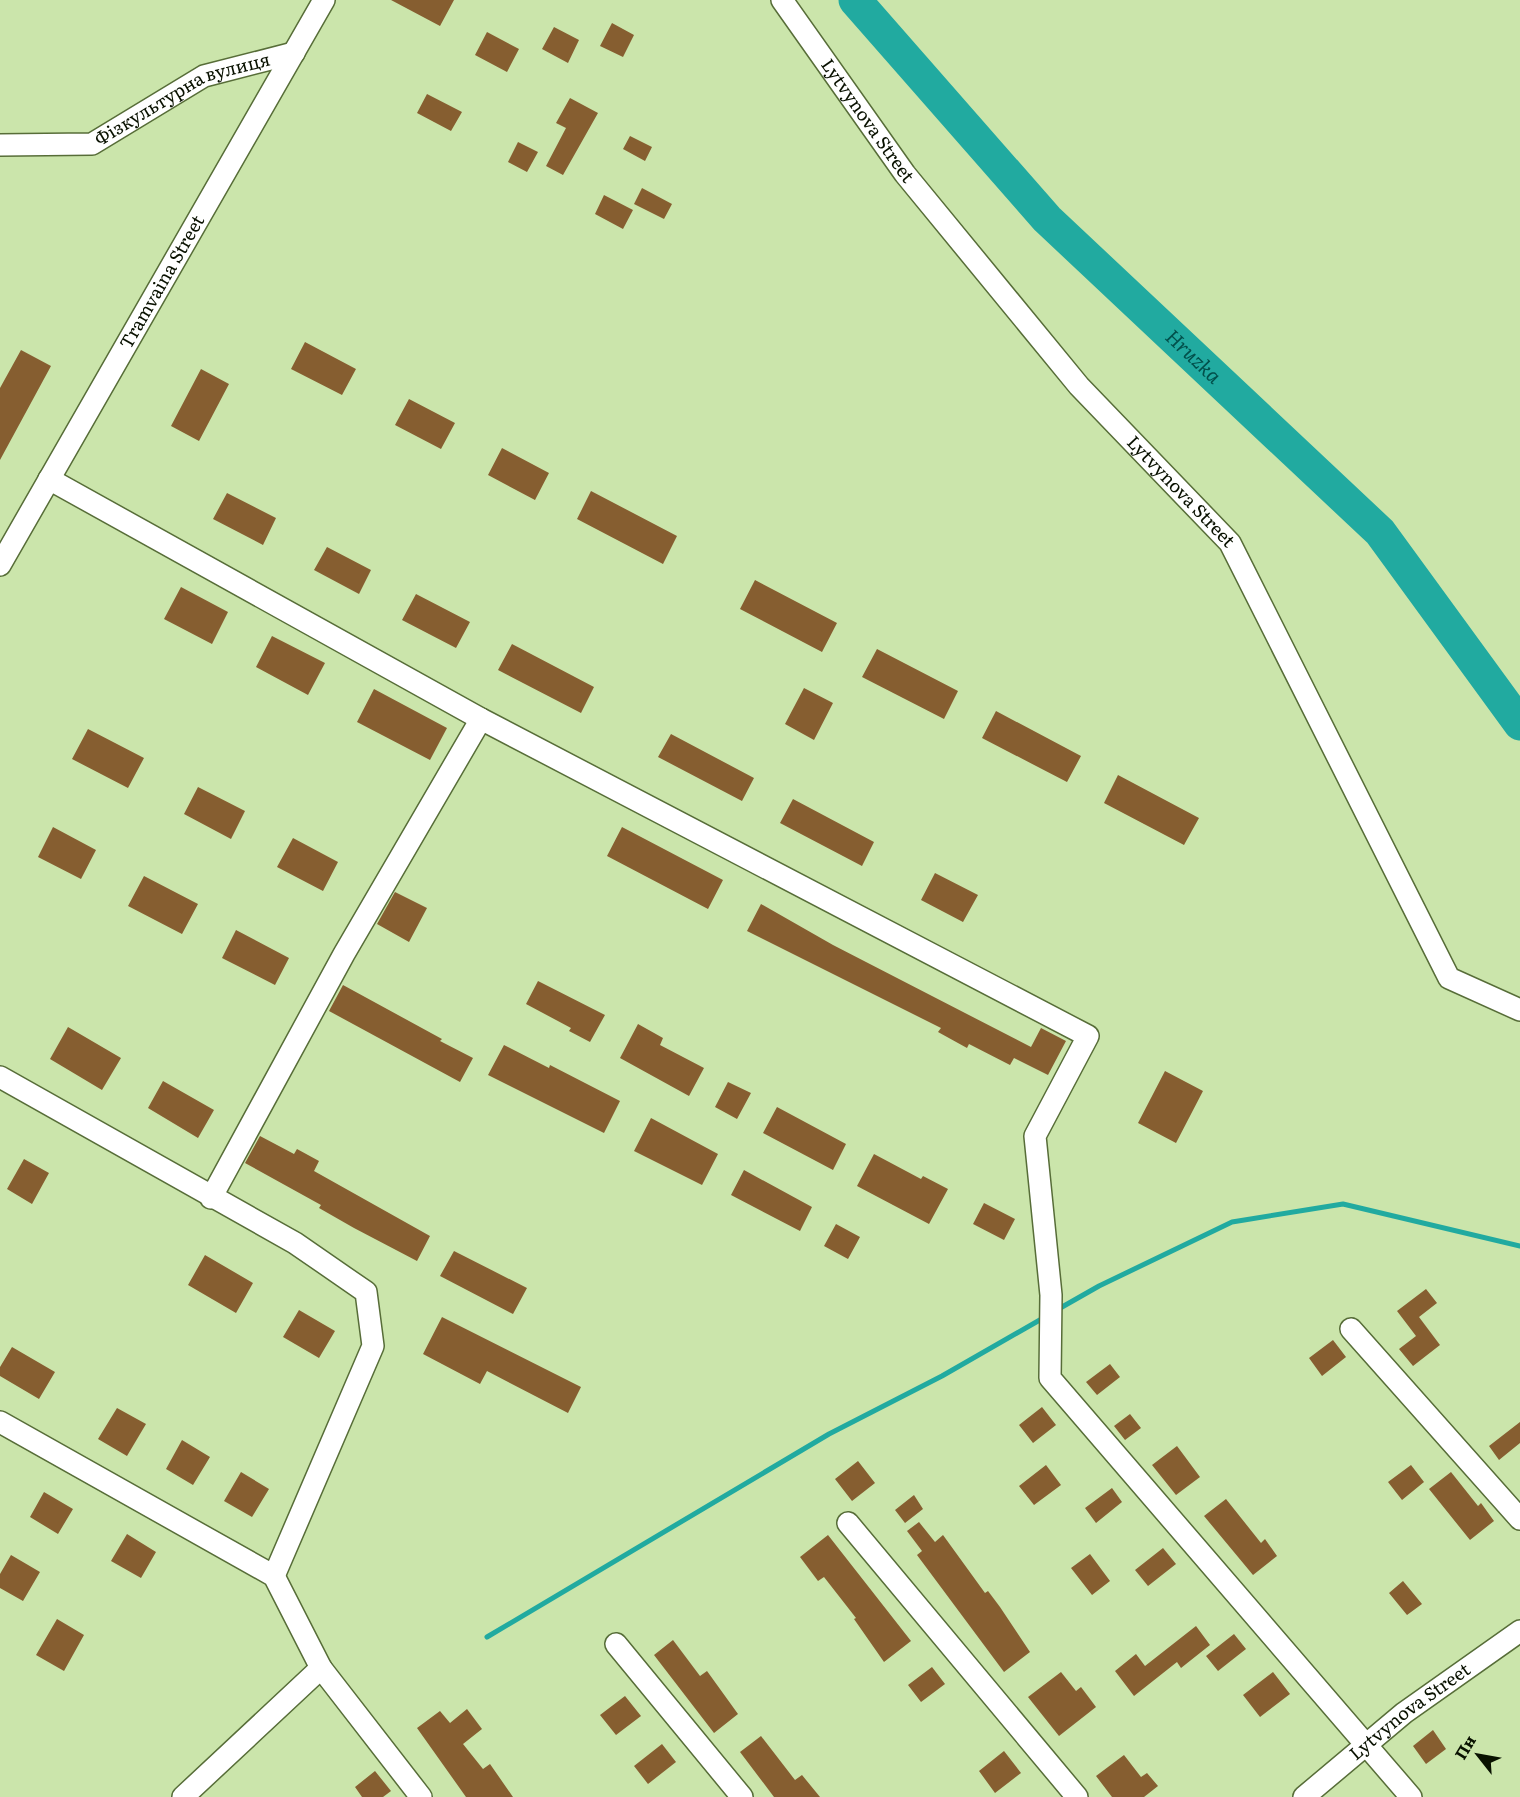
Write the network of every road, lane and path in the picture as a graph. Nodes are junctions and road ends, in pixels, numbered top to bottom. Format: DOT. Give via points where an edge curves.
graph roads {
  1 [pos="324,0"];
  2 [pos="782,0"];
  3 [pos="294,53"];
  4 [pos="0,145"];
  5 [pos="49,479"];
  6 [pos="0,565"];
  7 [pos="481,719"];
  8 [pos="1520,1010"];
  9 [pos="0,1077"];
  10 [pos="211,1198"];
  11 [pos="1351,1329"];
  12 [pos="0,1422"];
  13 [pos="1520,1519"];
  14 [pos="848,1523"];
  15 [pos="274,1576"];
  16 [pos="1520,1631"];
  17 [pos="616,1644"];
  18 [pos="321,1668"];
  19 [pos="1368,1744"];
  20 [pos="183,1797"];
  21 [pos="422,1797"];
  22 [pos="742,1797"];
  23 [pos="1077,1797"];
  24 [pos="1304,1797"];
  25 [pos="1412,1797"];
  1 -- 3 [label="street, Tramvaina Street"];
  2 -- 8 [label="street, Lytvynova Street" via="905,174 1079,386 1230,543 1449,978"];
  3 -- 4 [label="street, Фiзкультурна вулиця" via="204,76 92,144"];
  3 -- 5 [label="street, Tramvaina Street"];
  5 -- 6 [label="street, Tramvaina Street"];
  5 -- 7 [label="street"];
  7 -- 10 [label="street" via="344,954"];
  7 -- 19 [label="street" via="1088,1035 1035,1136 1051,1295 1050,1378"];
  9 -- 10 [label="street"];
  10 -- 15 [label="street" via="295,1244 366,1292 373,1346"];
  11 -- 13 [label="street"];
  12 -- 15 [label="street"];
  14 -- 23 [label="street"];
  15 -- 18 [label="street"];
  16 -- 19 [label="street, Lytvynova Street" via="1404,1713"];
  17 -- 22 [label="street"];
  18 -- 20 [label="street"];
  18 -- 21 [label="street"];
  19 -- 24 [label="street, Lytvynova Street"];
  19 -- 25 [label="street"];
}
